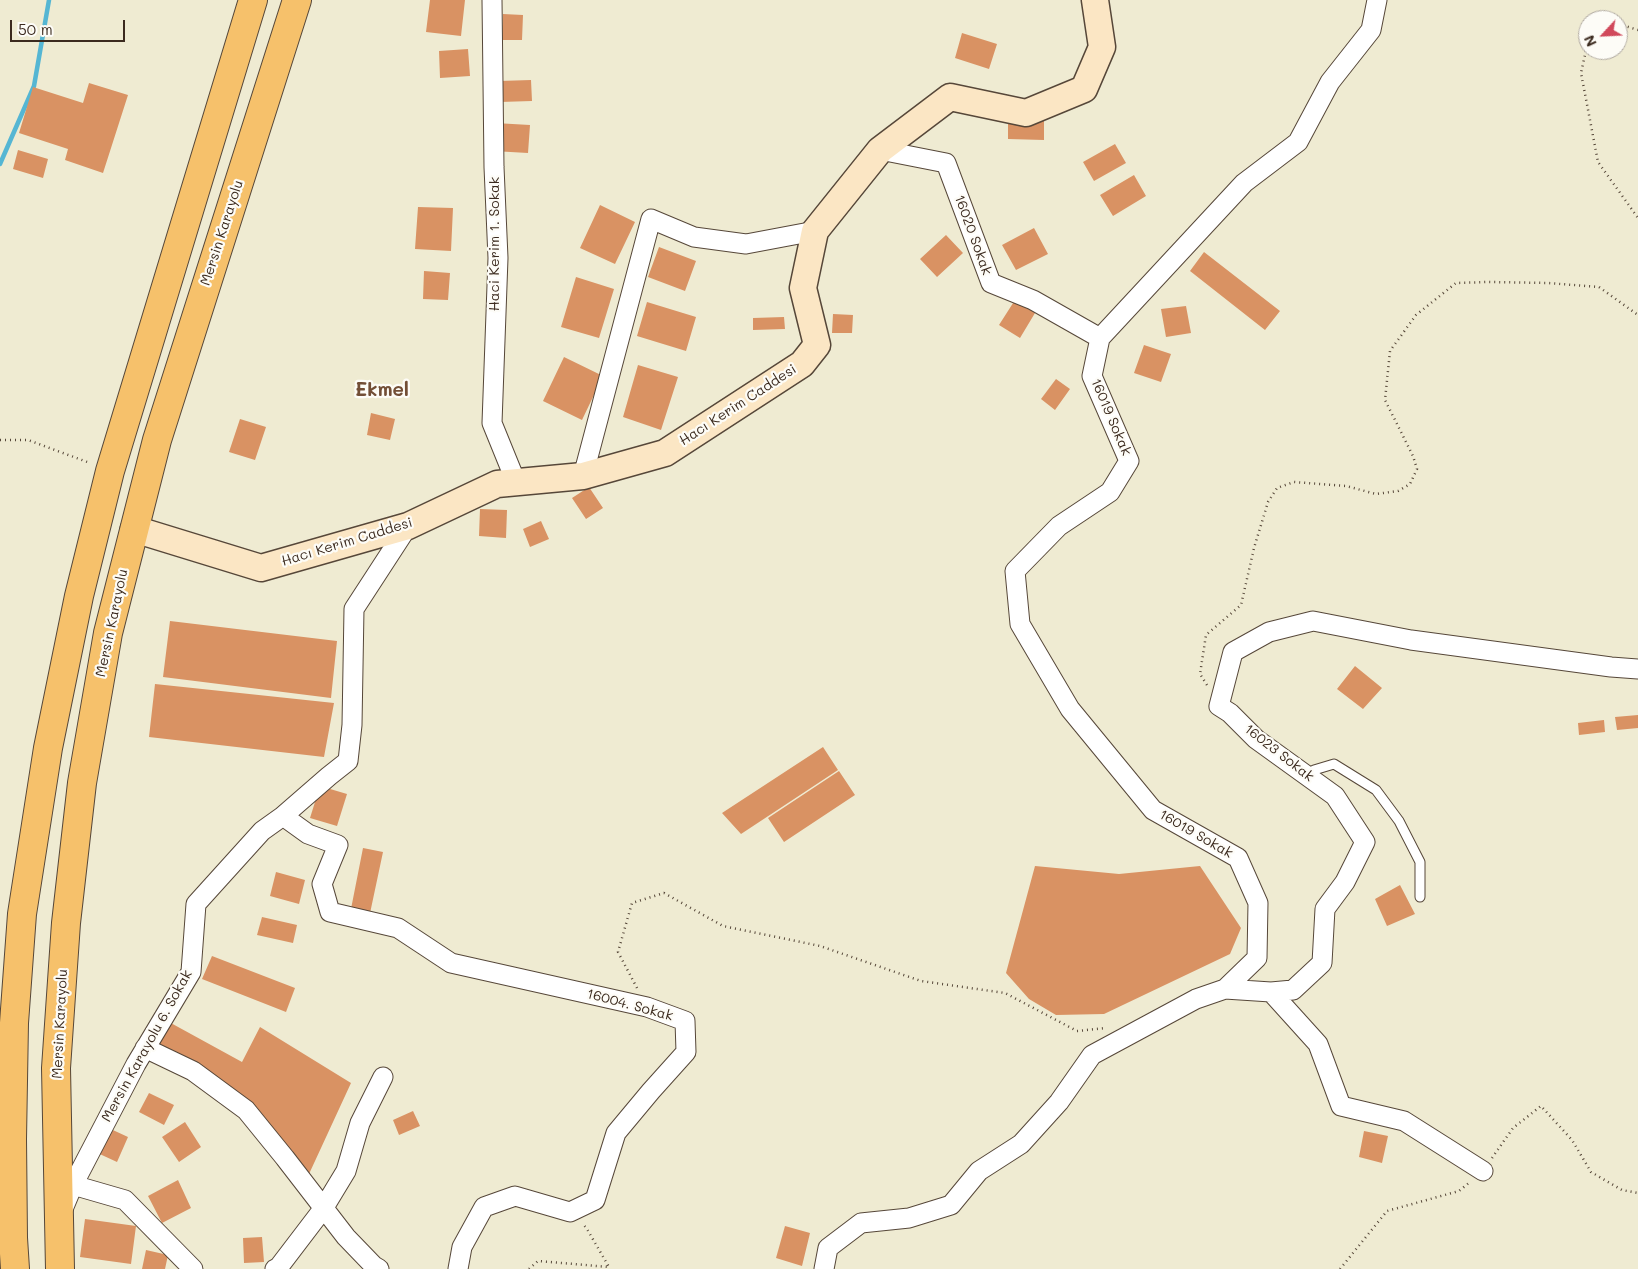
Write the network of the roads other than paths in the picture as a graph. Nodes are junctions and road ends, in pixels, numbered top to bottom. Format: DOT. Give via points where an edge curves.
graph roads {
  1 [pos="253,0"];
  2 [pos="297,0"];
  3 [pos="492,0"];
  4 [pos="1096,0"];
  5 [pos="1378,0"];
  6 [pos="880,150"];
  7 [pos="815,231"];
  8 [pos="1100,338"];
  9 [pos="583,476"];
  10 [pos="516,482"];
  11 [pos="408,526"];
  12 [pos="134,529"];
  13 [pos="1638,669"];
  14 [pos="1310,778"];
  15 [pos="283,816"];
  16 [pos="1420,898"];
  17 [pos="1225,989"];
  18 [pos="1271,992"];
  19 [pos="146,1048"];
  20 [pos="383,1077"];
  21 [pos="1483,1171"];
  22 [pos="73,1185"];
  23 [pos="324,1209"];
  24 [pos="58,1219"];
  25 [pos="15,1269"];
  26 [pos="60,1269"];
  27 [pos="193,1269"];
  28 [pos="275,1269"];
  29 [pos="379,1269"];
  30 [pos="458,1269"];
  31 [pos="824,1269"];
  1 -- 25 [label="highway" via="110,471 78,596 50,739 22,914 14,1023"];
  2 -- 12 [label="highway, Mersin Karayolu" via="157,440"];
  3 -- 10 [label="street, Haci Kerim 1. Sokak" via="498,258 492,423"];
  4 -- 6 [label="street, Hacı Kerim Caddesi" via="1102,48 1084,89 1026,114 950,96"];
  5 -- 8 [label="street" via="1371,30 1330,82 1298,142 1244,183"];
  6 -- 7 [label="street, Hacı Kerim Caddesi"];
  6 -- 8 [label="street, 16020 Sokak" via="946,163 991,283 1033,300"];
  7 -- 9 [label="street, Hacı Kerim Caddesi" via="803,288 817,345 802,364 665,453"];
  7 -- 9 [label="street" via="746,244 694,237 651,219"];
  8 -- 17 [label="street, 16019 Sokak" via="1092,376 1129,461 1110,492 1059,526 1015,571 1020,624 1070,709 1153,810 1238,858 1258,903 1257,958"];
  9 -- 10 [label="street, Hacı Kerim Caddesi"];
  10 -- 11 [label="street, Hacı Kerim Caddesi" via="497,484"];
  11 -- 12 [label="street, Hacı Kerim Caddesi" via="260,568"];
  11 -- 15 [label="street, Mersin Karayolu 6. Sokak" via="354,609 352,725 348,761"];
  12 -- 24 [label="highway, Mersin Karayolu" via="108,633 82,783 66,923 56,1068"];
  13 -- 14 [label="street, 16023 Sokak" via="1412,640 1313,620 1269,632 1233,652 1219,706 1256,739"];
  14 -- 16 [label="lane" via="1314,770 1334,764 1376,790 1399,821 1420,862"];
  14 -- 18 [label="street, 16023 Sokak" via="1335,796 1365,842 1345,882 1325,909 1322,963 1293,990"];
  15 -- 19 [label="street, Mersin Karayolu 6. Sokak" via="262,831 196,904 191,972"];
  15 -- 30 [label="street, 16004. Sokak" via="308,834 338,845 322,884 330,912 398,928 451,963 647,1007 685,1021 686,1052 616,1133 595,1200 570,1212 515,1196 484,1207 462,1246"];
  17 -- 18 [label="street, 16023 Sokak"];
  17 -- 31 [label="street" via="1196,999 1092,1055 1059,1102 1021,1144 979,1171 951,1205 909,1218 861,1223 828,1248"];
  18 -- 21 [label="street" via="1318,1044 1341,1106 1404,1121"];
  19 -- 22 [label="street, Mersin Karayolu 6. Sokak"];
  19 -- 23 [label="street" via="193,1071 246,1110"];
  20 -- 23 [label="street" via="360,1123 346,1171"];
  22 -- 24 [label="street, Mersin Karayolu 6. Sokak"];
  22 -- 27 [label="street" via="125,1200"];
  23 -- 28 [label="street"];
  23 -- 29 [label="street" via="346,1237"];
  24 -- 26 [label="highway, Mersin Karayolu"];
}
